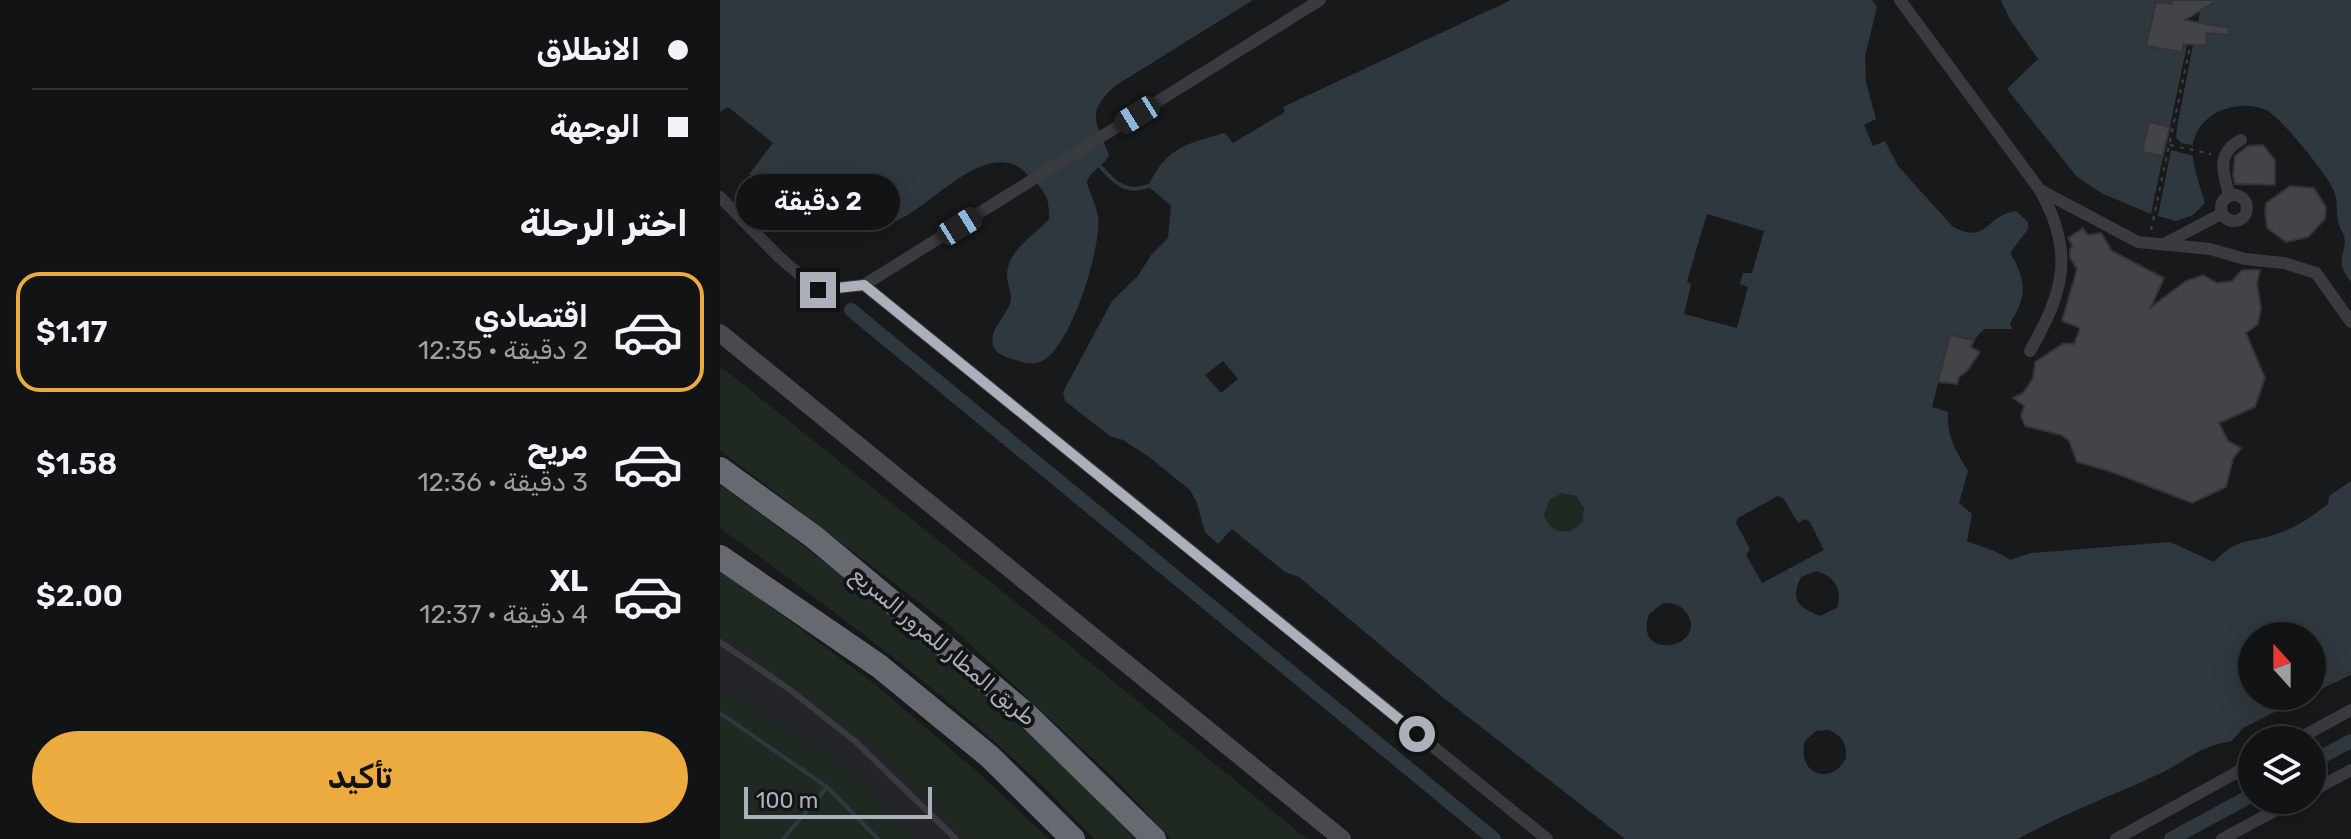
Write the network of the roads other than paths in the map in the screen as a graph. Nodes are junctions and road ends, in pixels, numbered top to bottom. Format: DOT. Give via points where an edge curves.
graph roads {
  1 [pos="1320,0"];
  2 [pos="1900,0"];
  3 [pos="2241,140"];
  4 [pos="2040,190"];
  5 [pos="2229,194"];
  6 [pos="720,197"];
  7 [pos="2221,214"];
  8 [pos="2163,245"];
  9 [pos="864,285"];
  10 [pos="2351,322"];
  11 [pos="720,333"];
  12 [pos="2030,351"];
  13 [pos="720,469"];
  14 [pos="720,557"];
  15 [pos="720,642"];
  16 [pos="2351,710"];
  17 [pos="2322,726"];
  18 [pos="2351,770"];
  19 [pos="2238,772"];
  20 [pos="2326,783"];
  21 [pos="2269,814"];
  22 [pos="956,839"];
  23 [pos="1073,839"];
  24 [pos="1154,839"];
  25 [pos="1342,839"];
  26 [pos="1547,839"];
  27 [pos="2116,839"];
  28 [pos="2222,839"];
  1 -- 9 [label="street"];
  2 -- 4 [label="street"];
  3 -- 5 [label="street" via="2224,156"];
  4 -- 8 [label="street" via="2123,235"];
  4 -- 12 [label="street" via="2053,212 2064,266 2050,317"];
  5 -- 7 [label="street" via="2221,202"];
  5 -- 7 [label="street" via="2247,203 2246,213 2238,221"];
  6 -- 9 [label="street" via="818,290"];
  7 -- 8 [label="street"];
  8 -- 10 [label="street" via="2210,249 2316,273"];
  9 -- 26 [label="street"];
  11 -- 25 [label="street"];
  13 -- 24 [label="highway, طريق المطار للمرور السريع" via="814,537 1027,715"];
  14 -- 23 [label="highway" via="879,666 989,756"];
  15 -- 22 [label="lane" via="856,742"];
  16 -- 17 [label="street"];
  18 -- 20 [label="street"];
  19 -- 27 [label="street"];
  21 -- 28 [label="street"];
}
